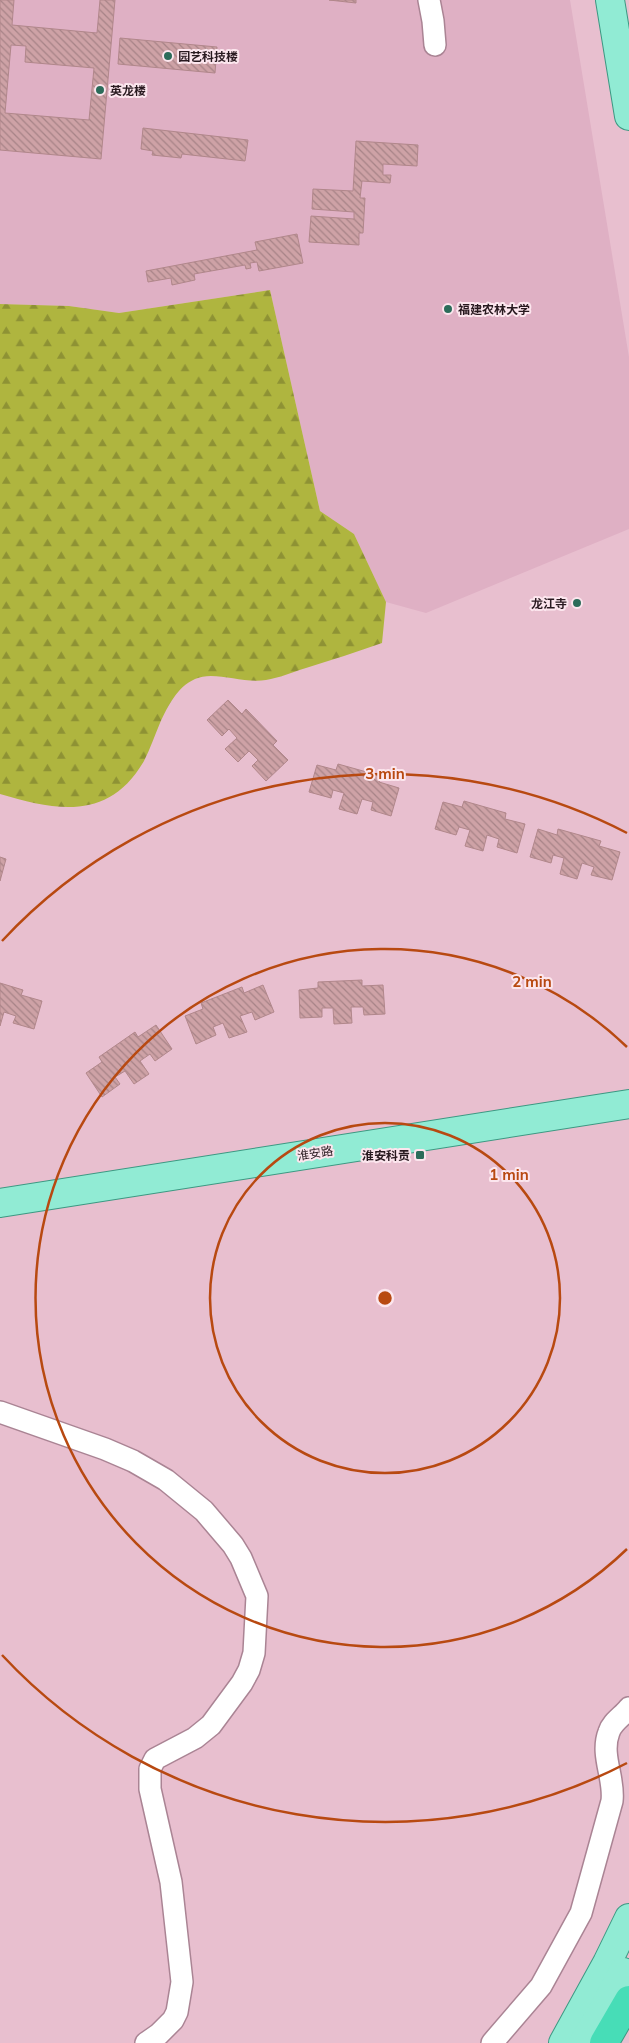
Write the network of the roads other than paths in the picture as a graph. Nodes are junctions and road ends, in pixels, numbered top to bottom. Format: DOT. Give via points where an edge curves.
graph roads {
  1 [pos="430,0"];
  2 [pos="610,0"];
  3 [pos="435,45"];
  4 [pos="629,116"];
  5 [pos="629,1087"];
  6 [pos="629,1104"];
  7 [pos="0,1187"];
  8 [pos="0,1203"];
  9 [pos="0,1412"];
  10 [pos="629,1708"];
  11 [pos="629,1918"];
  12 [pos="629,1960"];
  13 [pos="629,2000"];
  14 [pos="146,2043"];
  15 [pos="492,2043"];
  16 [pos="563,2043"];
  17 [pos="583,2043"];
  18 [pos="604,2043"];
  1 -- 3 [label="street"];
  2 -- 4 [label="main road"];
  5 -- 7 [label="main road, 淮安路"];
  6 -- 8 [label="main road, 淮安路"];
  9 -- 14 [label="street" via="105,1449 166,1480 204,1511 233,1545 257,1596 254,1653 242,1683 211,1725 195,1738 155,1759 150,1769 150,1788 171,1882 182,1982 173,2020"];
  10 -- 15 [label="street" via="612,1726 608,1737 606,1755 612,1802 581,1913 542,1986"];
  11 -- 16 [label="main road"];
  12 -- 17 [label="main road"];
  13 -- 18 [label="highway"];
}
